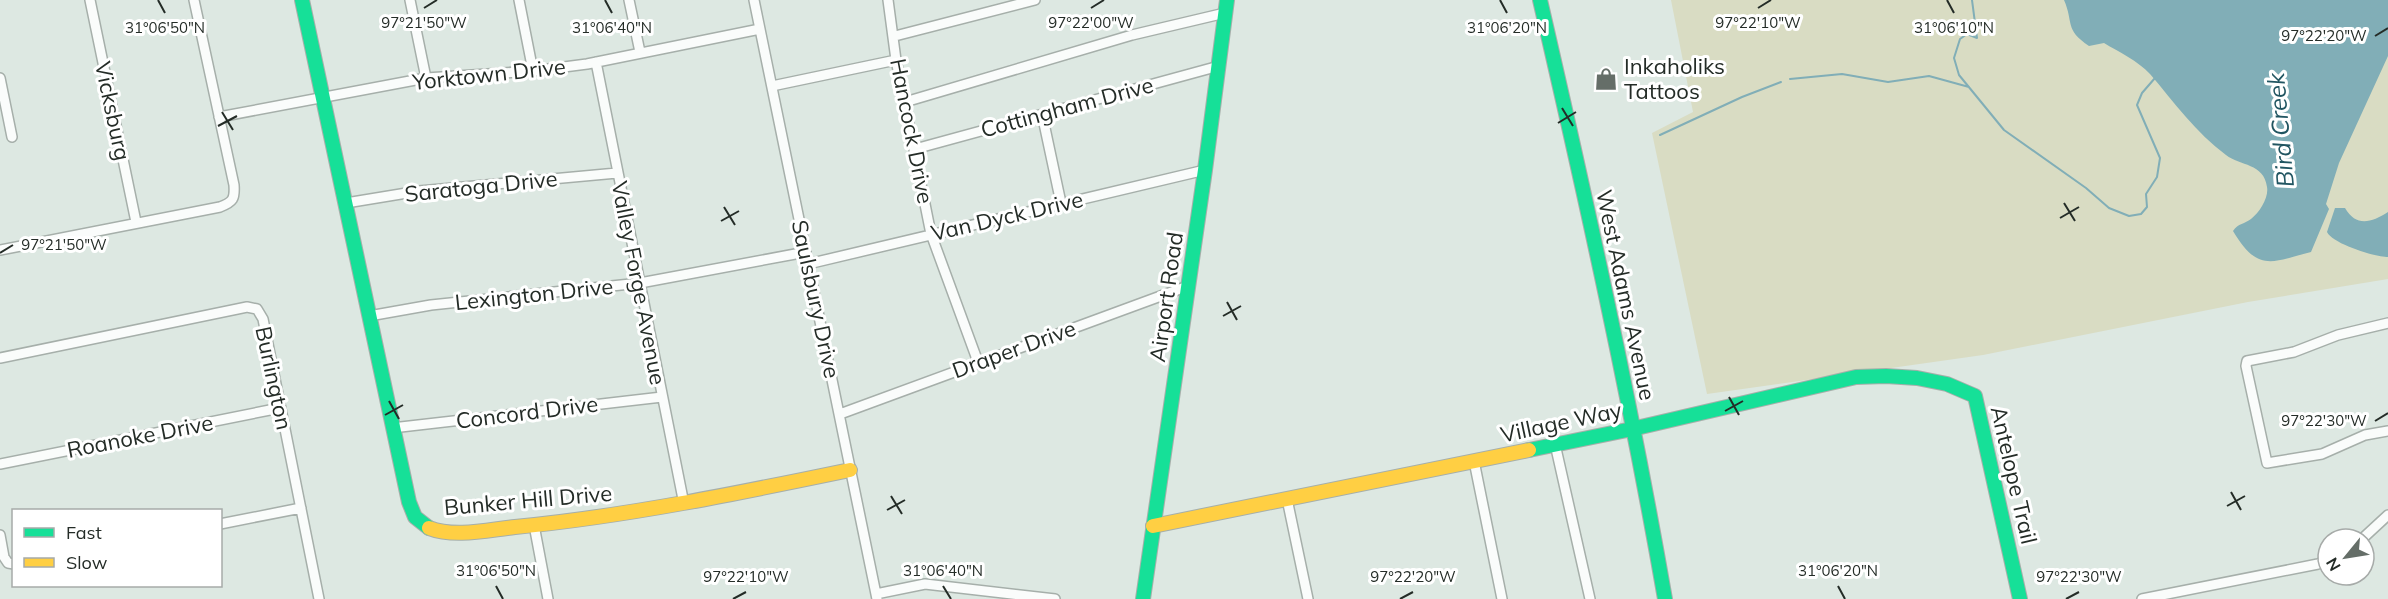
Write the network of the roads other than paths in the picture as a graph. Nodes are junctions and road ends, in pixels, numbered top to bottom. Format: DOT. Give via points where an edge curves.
graph roads {
  1 [pos="90,0"];
  2 [pos="194,0"];
  3 [pos="302,0"];
  4 [pos="410,0"];
  5 [pos="519,0"];
  6 [pos="629,0"];
  7 [pos="754,0"];
  8 [pos="888,0"];
  9 [pos="1035,0"];
  10 [pos="1540,0"];
  11 [pos="1226,6"];
  12 [pos="760,30"];
  13 [pos="895,36"];
  14 [pos="640,52"];
  15 [pos="896,60"];
  16 [pos="596,62"];
  17 [pos="1219,66"];
  18 [pos="533,71"];
  19 [pos="426,78"];
  20 [pos="0,81"];
  21 [pos="772,86"];
  22 [pos="323,98"];
  23 [pos="905,102"];
  24 [pos="1042,114"];
  25 [pos="219,117"];
  26 [pos="12,137"];
  27 [pos="915,149"];
  28 [pos="1205,170"];
  29 [pos="617,173"];
  30 [pos="346,203"];
  31 [pos="1061,203"];
  32 [pos="136,222"];
  33 [pos="931,234"];
  34 [pos="0,249"];
  35 [pos="806,252"];
  36 [pos="808,264"];
  37 [pos="640,283"];
  38 [pos="1188,286"];
  39 [pos="369,316"];
  40 [pos="2388,323"];
  41 [pos="0,358"];
  42 [pos="978,362"];
  43 [pos="1975,396"];
  44 [pos="662,397"];
  45 [pos="280,408"];
  46 [pos="840,414"];
  47 [pos="392,428"];
  48 [pos="1632,429"];
  49 [pos="2388,431"];
  50 [pos="1556,444"];
  51 [pos="1474,461"];
  52 [pos="0,464"];
  53 [pos="850,470"];
  54 [pos="1287,499"];
  55 [pos="684,504"];
  56 [pos="301,508"];
  57 [pos="2388,515"];
  58 [pos="222,524"];
  59 [pos="534,525"];
  60 [pos="1153,526"];
  61 [pos="2375,527"];
  62 [pos="0,535"];
  63 [pos="11,564"];
  64 [pos="2316,564"];
  65 [pos="876,596"];
  66 [pos="319,599"];
  67 [pos="548,599"];
  68 [pos="1055,599"];
  69 [pos="1143,599"];
  70 [pos="1308,599"];
  71 [pos="1502,599"];
  72 [pos="1590,599"];
  73 [pos="1665,599"];
  74 [pos="2020,599"];
  75 [pos="2142,599"];
  1 -- 32 [label="street, Vicksburg"];
  2 -- 25 [label="street"];
  3 -- 22 [label="street, Bunker Hill Drive"];
  4 -- 19 [label="street"];
  5 -- 18 [label="street"];
  6 -- 14 [label="street"];
  7 -- 12 [label="street, Saulsbury Drive"];
  8 -- 13 [label="street, Hancock Drive"];
  9 -- 13 [label="street"];
  10 -- 48 [label="street, West Adams Avenue"];
  11 -- 17 [label="street, Airport Road"];
  11 -- 23 [label="street"];
  12 -- 14 [label="street, Yorktown Drive"];
  12 -- 21 [label="street, Saulsbury Drive"];
  13 -- 15 [label="street, Hancock Drive"];
  14 -- 16 [label="street, Yorktown Drive"];
  15 -- 21 [label="street"];
  15 -- 23 [label="street, Hancock Drive"];
  16 -- 18 [label="street, Yorktown Drive"];
  16 -- 29 [label="street, Valley Forge Avenue"];
  17 -- 24 [label="street, Cottingham Drive"];
  17 -- 28 [label="street, Airport Road"];
  18 -- 19 [label="street, Yorktown Drive"];
  19 -- 22 [label="street, Yorktown Drive"];
  20 -- 26 [label="street"];
  21 -- 35 [label="street, Saulsbury Drive"];
  22 -- 25 [label="street, Yorktown Drive"];
  22 -- 30 [label="street, Bunker Hill Drive"];
  23 -- 27 [label="street, Hancock Drive"];
  24 -- 27 [label="street, Cottingham Drive"];
  24 -- 31 [label="street"];
  25 -- 32 [label="street" via="234,185 231,203"];
  27 -- 33 [label="street, Hancock Drive"];
  28 -- 31 [label="street, Van Dyck Drive"];
  28 -- 38 [label="street, Airport Road"];
  29 -- 30 [label="street, Saratoga Drive" via="419,191"];
  29 -- 37 [label="street, Valley Forge Avenue"];
  30 -- 39 [label="street, Bunker Hill Drive"];
  31 -- 33 [label="street, Van Dyck Drive"];
  32 -- 34 [label="street"];
  33 -- 36 [label="street, Van Dyck Drive"];
  33 -- 42 [label="street, Hancock Drive"];
  35 -- 36 [label="street, Saulsbury Drive"];
  35 -- 37 [label="street, Lexington Drive"];
  36 -- 46 [label="street, Saulsbury Drive"];
  37 -- 39 [label="street, Lexington Drive" via="431,305"];
  37 -- 44 [label="street, Valley Forge Avenue"];
  38 -- 42 [label="street, Draper Drive"];
  38 -- 60 [label="street, Airport Road"];
  39 -- 47 [label="street, Bunker Hill Drive"];
  40 -- 49 [label="street" via="2338,335 2294,352 2247,361 2267,463 2322,454 2365,435"];
  41 -- 45 [label="street, Burlington" via="247,307 257,309 263,319"];
  42 -- 46 [label="street, Draper Drive"];
  43 -- 48 [label="street, Village Way" via="1956,386 1886,374 1856,377"];
  43 -- 74 [label="street, Antelope Trail"];
  44 -- 47 [label="street, Concord Drive"];
  44 -- 55 [label="street, Valley Forge Avenue"];
  45 -- 52 [label="street, Roanoke Drive"];
  45 -- 56 [label="street, Burlington"];
  46 -- 53 [label="street, Saulsbury Drive"];
  47 -- 59 [label="street, Bunker Hill Drive" via="408,502 415,517 426,527 454,533"];
  48 -- 50 [label="street, Village Way"];
  48 -- 73 [label="street, West Adams Avenue"];
  50 -- 51 [label="street, Village Way"];
  50 -- 72 [label="street"];
  51 -- 54 [label="street, Village Way"];
  51 -- 71 [label="street"];
  53 -- 55 [label="street, Bunker Hill Drive"];
  53 -- 65 [label="street, Saulsbury Drive"];
  54 -- 60 [label="street, Village Way"];
  54 -- 70 [label="street"];
  55 -- 59 [label="street, Bunker Hill Drive"];
  56 -- 58 [label="street"];
  56 -- 66 [label="street, Burlington"];
  57 -- 61 [label="street"];
  59 -- 67 [label="street"];
  60 -- 69 [label="street, Airport Road"];
  62 -- 63 [label="street" via="4,557"];
  64 -- 75 [label="street"];
  65 -- 68 [label="street" via="925,584"];
}
